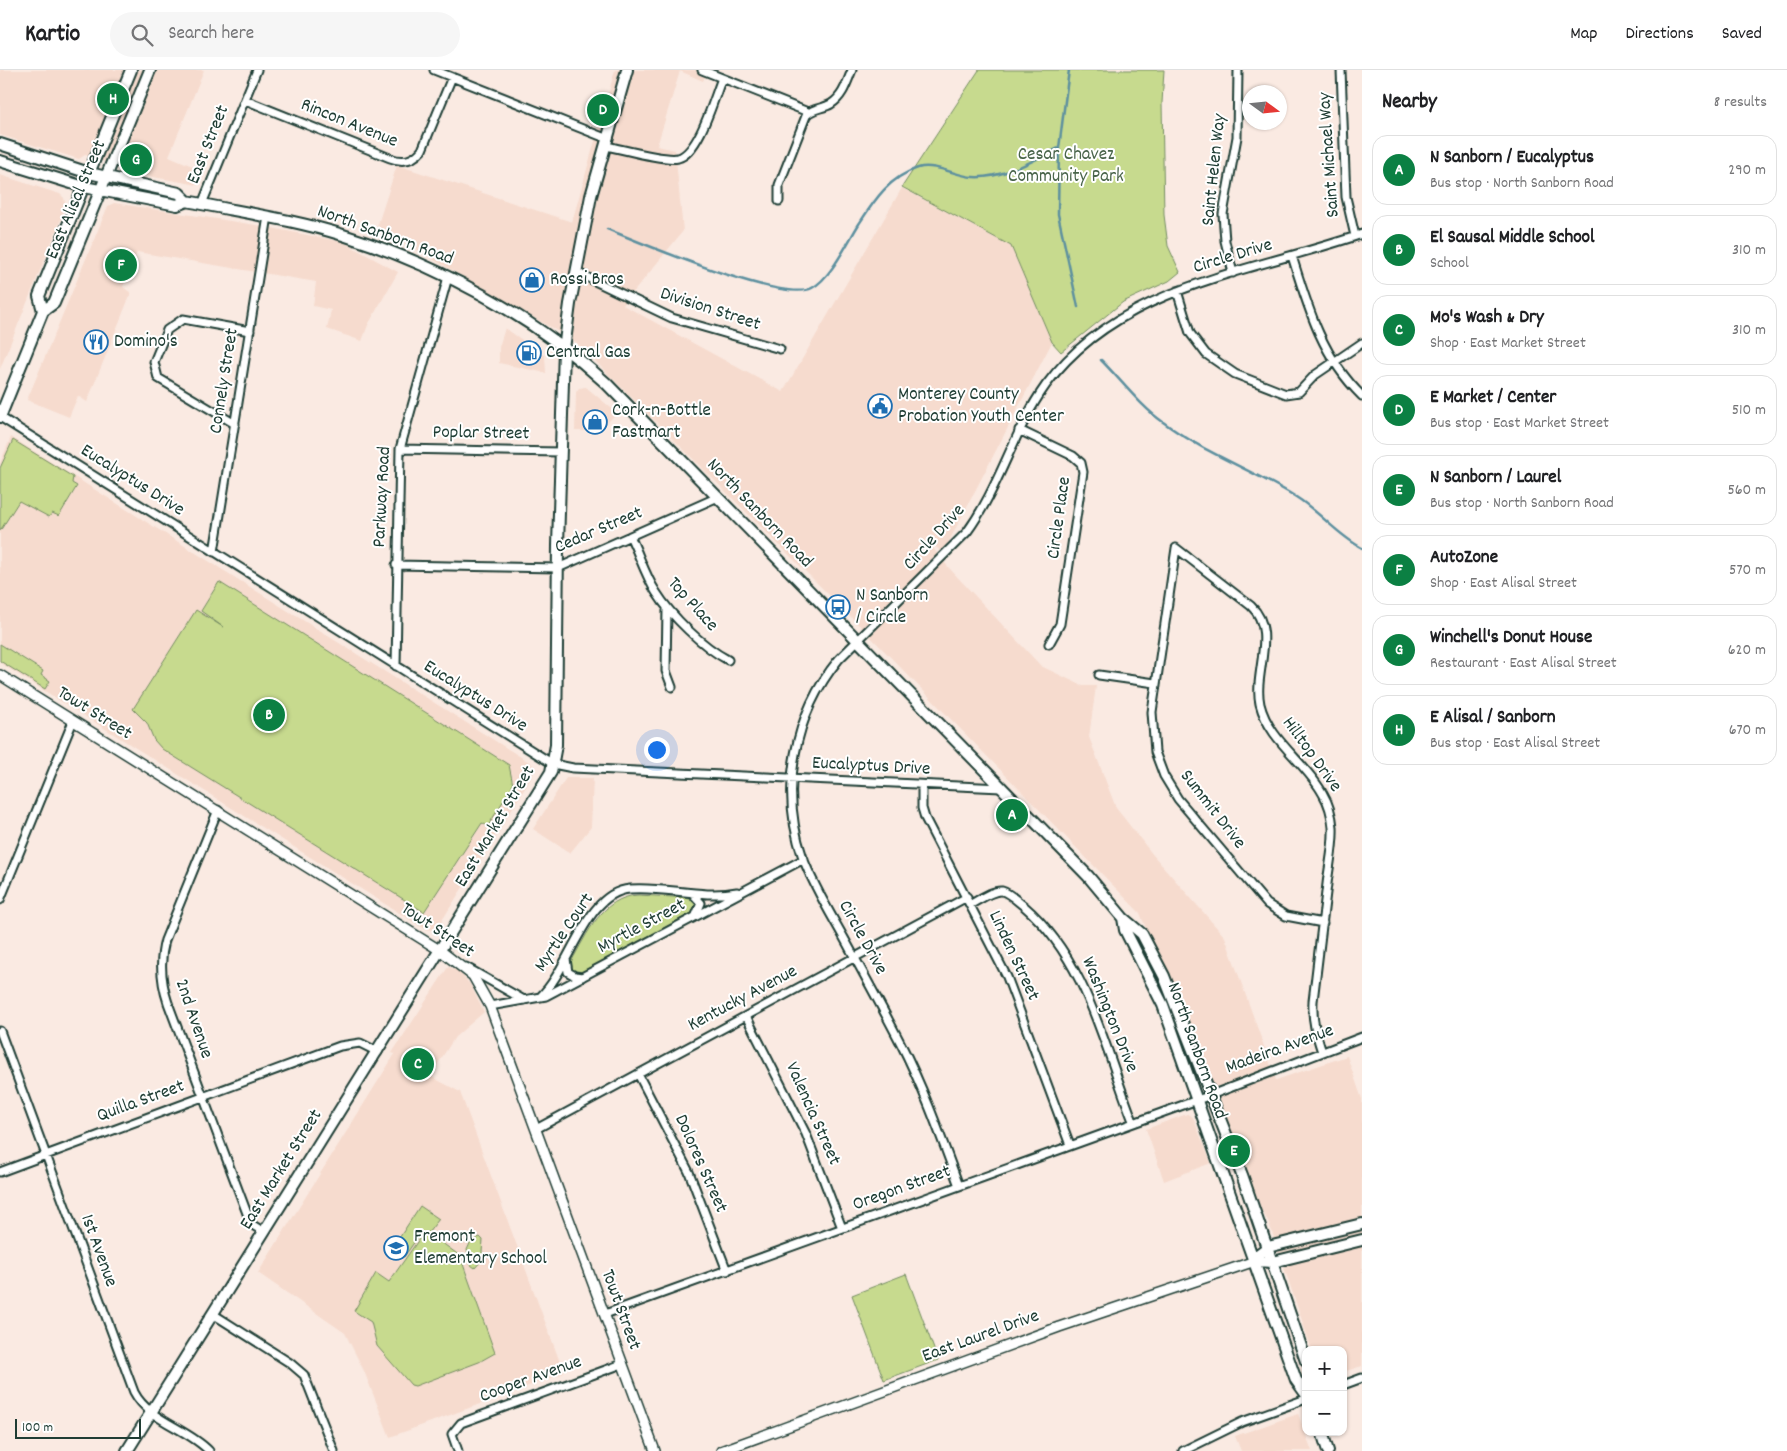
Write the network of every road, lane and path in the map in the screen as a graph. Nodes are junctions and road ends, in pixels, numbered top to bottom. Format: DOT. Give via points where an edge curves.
graph roads {
  1 [pos="131,70"];
  2 [pos="150,70"];
  3 [pos="258,70"];
  4 [pos="434,70"];
  5 [pos="627,70"];
  6 [pos="702,70"];
  7 [pos="852,70"];
  8 [pos="1238,70"];
  9 [pos="1341,70"];
  10 [pos="452,77"];
  11 [pos="722,78"];
  12 [pos="245,100"];
  13 [pos="808,112"];
  14 [pos="607,142"];
  15 [pos="0,144"];
  16 [pos="0,161"];
  17 [pos="89,173"];
  18 [pos="107,177"];
  19 [pos="84,187"];
  20 [pos="102,191"];
  21 [pos="187,201"];
  22 [pos="779,201"];
  23 [pos="202,204"];
  24 [pos="268,216"];
  25 [pos="1358,235"];
  26 [pos="1292,256"];
  27 [pos="576,272"];
  28 [pos="1233,273"];
  29 [pos="448,277"];
  30 [pos="1177,291"];
  31 [pos="42,311"];
  32 [pos="250,331"];
  33 [pos="1362,343"];
  34 [pos="780,349"];
  35 [pos="564,350"];
  36 [pos="1334,362"];
  37 [pos="1362,396"];
  38 [pos="0,417"];
  39 [pos="235,424"];
  40 [pos="1019,430"];
  41 [pos="400,449"];
  42 [pos="561,452"];
  43 [pos="718,497"];
  44 [pos="630,536"];
  45 [pos="1176,548"];
  46 [pos="214,552"];
  47 [pos="396,565"];
  48 [pos="558,568"];
  49 [pos="667,608"];
  50 [pos="857,640"];
  51 [pos="1049,644"];
  52 [pos="728,660"];
  53 [pos="396,666"];
  54 [pos="1099,674"];
  55 [pos="0,675"];
  56 [pos="1155,683"];
  57 [pos="672,687"];
  58 [pos="73,721"];
  59 [pos="553,764"];
  60 [pos="792,780"];
  61 [pos="922,786"];
  62 [pos="1001,788"];
  63 [pos="218,810"];
  64 [pos="804,859"];
  65 [pos="742,891"];
  66 [pos="688,892"];
  67 [pos="966,897"];
  68 [pos="0,900"];
  69 [pos="971,904"];
  70 [pos="692,918"];
  71 [pos="1123,918"];
  72 [pos="1322,923"];
  73 [pos="441,951"];
  74 [pos="567,956"];
  75 [pos="855,957"];
  76 [pos="456,961"];
  77 [pos="584,977"];
  78 [pos="537,999"];
  79 [pos="525,1000"];
  80 [pos="490,1006"];
  81 [pos="746,1016"];
  82 [pos="0,1031"];
  83 [pos="1362,1037"];
  84 [pos="378,1052"];
  85 [pos="1322,1052"];
  86 [pos="638,1074"];
  87 [pos="1211,1095"];
  88 [pos="204,1097"];
  89 [pos="1196,1100"];
  90 [pos="1133,1122"];
  91 [pos="536,1129"];
  92 [pos="1070,1145"];
  93 [pos="46,1155"];
  94 [pos="0,1172"];
  95 [pos="958,1186"];
  96 [pos="1362,1224"];
  97 [pos="842,1228"];
  98 [pos="264,1232"];
  99 [pos="1362,1240"];
  100 [pos="1268,1247"];
  101 [pos="1254,1261"];
  102 [pos="1273,1262"];
  103 [pos="727,1271"];
  104 [pos="213,1314"];
  105 [pos="605,1314"];
  106 [pos="1302,1349"];
  107 [pos="622,1364"];
  108 [pos="1362,1378"];
  109 [pos="1347,1384"];
  110 [pos="1304,1391"];
  111 [pos="1302,1400"];
  112 [pos="152,1412"];
  113 [pos="1323,1436"];
  114 [pos="127,1451"];
  115 [pos="208,1451"];
  116 [pos="334,1451"];
  117 [pos="458,1451"];
  118 [pos="655,1451"];
  119 [pos="721,1451"];
  120 [pos="1182,1451"];
  121 [pos="1328,1451"];
  1 -- 17 [label="main road, East Alisal Street"];
  2 -- 18 [label="main road, East Alisal Street"];
  3 -- 12 [label="street, East Street"];
  4 -- 10 [label="street"];
  5 -- 14 [label="main road, East Market Street"];
  6 -- 11 [label="street"];
  7 -- 13 [label="street" via="838,99"];
  8 -- 28 [label="street, Saint Helen Way" via="1237,137 1223,221"];
  9 -- 25 [label="street, Saint Michael Way" via="1346,197"];
  10 -- 12 [label="street, Rincon Avenue" via="422,150 404,162"];
  10 -- 14 [label="street"];
  11 -- 13 [label="street"];
  11 -- 14 [label="street" via="695,144 685,155 668,158"];
  12 -- 23 [label="street, East Street"];
  13 -- 22 [label="street" via="778,185"];
  14 -- 27 [label="main road, East Market Street" via="591,196"];
  15 -- 17 [label="main road, North Sanborn Road"];
  16 -- 19 [label="main road, North Sanborn Road"];
  17 -- 18 [label="main road, North Sanborn Road"];
  17 -- 19 [label="main road, East Alisal Street"];
  18 -- 20 [label="main road, East Alisal Street"];
  18 -- 21 [label="main road, North Sanborn Road" via="179,193"];
  19 -- 20 [label="main road, North Sanborn Road"];
  19 -- 31 [label="main road, East Alisal Street" via="39,296"];
  20 -- 21 [label="main road, North Sanborn Road" via="177,205"];
  20 -- 31 [label="main road, East Alisal Street" via="54,303"];
  21 -- 23 [label="main road, North Sanborn Road"];
  23 -- 24 [label="main road, North Sanborn Road"];
  24 -- 29 [label="main road, North Sanborn Road" via="343,235"];
  24 -- 32 [label="street, Connely Street"];
  25 -- 26 [label="street, Circle Drive"];
  26 -- 28 [label="street, Circle Drive"];
  26 -- 36 [label="street" via="1314,325"];
  27 -- 34 [label="street, Division Street" via="672,318"];
  27 -- 35 [label="main road, East Market Street"];
  28 -- 30 [label="street, Circle Drive"];
  29 -- 35 [label="main road, North Sanborn Road" via="501,307"];
  29 -- 41 [label="street, Parkway Road"];
  30 -- 36 [label="street" via="1187,326 1197,344 1235,374 1286,394 1294,394"];
  30 -- 40 [label="street, Circle Drive" via="1130,312 1084,344 1047,384"];
  31 -- 38 [label="main road, East Alisal Street"];
  32 -- 39 [label="street, Connely Street"];
  32 -- 39 [label="street" via="183,319 167,330 154,362 158,378"];
  33 -- 36 [label="street"];
  35 -- 42 [label="main road, East Market Street"];
  35 -- 43 [label="main road, North Sanborn Road" via="610,388"];
  36 -- 37 [label="street"];
  38 -- 46 [label="street, Eucalyptus Drive"];
  39 -- 46 [label="street, Connely Street"];
  40 -- 50 [label="street, Circle Drive" via="967,532"];
  40 -- 51 [label="street, Circle Place" via="1073,456 1081,463 1084,472 1060,624"];
  41 -- 42 [label="street, Poplar Street"];
  41 -- 47 [label="street, Parkway Road"];
  42 -- 48 [label="main road, East Market Street"];
  43 -- 44 [label="street, Cedar Street"];
  43 -- 50 [label="main road, North Sanborn Road"];
  44 -- 48 [label="street, Cedar Street"];
  44 -- 49 [label="street, Top Place" via="655,591"];
  45 -- 56 [label="street, Summit Drive"];
  45 -- 72 [label="street, Hilltop Drive" via="1251,606 1261,618 1264,636 1258,686 1261,708 1272,729 1320,789 1332,817"];
  46 -- 53 [label="street, Eucalyptus Drive"];
  47 -- 48 [label="street, Cedar Street"];
  47 -- 53 [label="street, Parkway Road"];
  48 -- 59 [label="main road, East Market Street" via="556,745"];
  49 -- 52 [label="street, Top Place" via="712,652"];
  49 -- 57 [label="street" via="666,671"];
  50 -- 60 [label="street, Circle Drive" via="832,668 807,711 796,748"];
  50 -- 62 [label="main road, North Sanborn Road"];
  53 -- 59 [label="street, Eucalyptus Drive"];
  54 -- 56 [label="street"];
  55 -- 58 [label="street, Towt Street"];
  56 -- 72 [label="street, Summit Drive" via="1152,720 1155,752 1178,799 1272,908 1290,918"];
  58 -- 63 [label="street, Towt Street"];
  58 -- 68 [label="street"];
  59 -- 60 [label="street, Eucalyptus Drive" via="573,768"];
  59 -- 73 [label="main road, East Market Street" via="540,791"];
  60 -- 61 [label="street, Eucalyptus Drive"];
  60 -- 64 [label="street, Circle Drive" via="794,820"];
  61 -- 62 [label="street, Eucalyptus Drive"];
  61 -- 67 [label="street, Linden Street" via="925,818"];
  62 -- 71 [label="main road, North Sanborn Road" via="1088,876"];
  63 -- 73 [label="street, Towt Street"];
  63 -- 88 [label="street, 2nd Avenue" via="164,940 161,960 165,995"];
  64 -- 65 [label="street, Myrtle Street"];
  64 -- 75 [label="street, Circle Drive"];
  65 -- 66 [label="street, Myrtle Court" via="730,894"];
  65 -- 70 [label="street, Myrtle Street"];
  66 -- 70 [label="street" via="701,903 699,912"];
  66 -- 74 [label="street, Myrtle Court" via="636,888 616,893 599,906"];
  67 -- 69 [label="street, Linden Street"];
  67 -- 75 [label="street, Kentucky Avenue"];
  69 -- 90 [label="street, Washington Drive" via="994,892 1005,892 1036,918 1062,948 1085,992"];
  69 -- 92 [label="street, Linden Street" via="1014,993"];
  70 -- 77 [label="street, Myrtle Street"];
  71 -- 87 [label="main road, North Sanborn Road" via="1142,934 1153,954"];
  71 -- 89 [label="main road, North Sanborn Road" via="1125,930 1163,1005"];
  72 -- 85 [label="street, Hilltop Drive" via="1312,1012"];
  73 -- 76 [label="street, Towt Street"];
  73 -- 84 [label="main road, East Market Street"];
  74 -- 77 [label="street" via="568,972"];
  74 -- 78 [label="street, Myrtle Court" via="548,988"];
  75 -- 81 [label="street, Kentucky Avenue"];
  75 -- 95 [label="street, Circle Drive" via="917,1078"];
  76 -- 79 [label="street"];
  76 -- 80 [label="street, Towt Street" via="477,981"];
  77 -- 78 [label="street, Myrtle Street"];
  78 -- 79 [label="street, Myrtle Street"];
  79 -- 80 [label="street, Myrtle Street"];
  80 -- 91 [label="street, Towt Street"];
  81 -- 86 [label="street, Kentucky Avenue"];
  81 -- 97 [label="street, Valencia Street" via="806,1134"];
  82 -- 93 [label="street, 1st Avenue"];
  83 -- 85 [label="street, Madeira Avenue"];
  84 -- 88 [label="street, Quilla Street" via="360,1043 346,1044"];
  84 -- 98 [label="main road, East Market Street"];
  85 -- 87 [label="street, Madeira Avenue"];
  86 -- 91 [label="street, Kentucky Avenue"];
  86 -- 103 [label="street, Dolores Street" via="690,1172"];
  87 -- 89 [label="street, Oregon Street"];
  87 -- 100 [label="main road, North Sanborn Road"];
  88 -- 93 [label="street, Quilla Street"];
  88 -- 98 [label="street, 2nd Avenue" via="251,1224"];
  89 -- 90 [label="street, Oregon Street"];
  89 -- 101 [label="main road, North Sanborn Road"];
  90 -- 92 [label="street, Oregon Street"];
  91 -- 105 [label="street, Towt Street"];
  92 -- 95 [label="street, Oregon Street"];
  93 -- 94 [label="street, Quilla Street"];
  93 -- 112 [label="street, 1st Avenue" via="131,1386 139,1401"];
  95 -- 97 [label="street, Oregon Street"];
  96 -- 100 [label="main road"];
  97 -- 103 [label="street, Oregon Street"];
  98 -- 104 [label="main road, East Market Street"];
  99 -- 102 [label="main road, East Laurel Drive"];
  100 -- 101 [label="main road, East Laurel Drive"];
  100 -- 102 [label="main road, North Sanborn Road"];
  101 -- 102 [label="main road, East Laurel Drive"];
  101 -- 110 [label="main road, North Sanborn Road" via="1296,1380"];
  101 -- 119 [label="street, East Laurel Drive" via="1059,1327"];
  102 -- 106 [label="main road, North Sanborn Road"];
  103 -- 105 [label="street, Oregon Street"];
  104 -- 112 [label="main road, East Market Street"];
  104 -- 116 [label="street" via="304,1375"];
  105 -- 107 [label="street, Towt Street"];
  107 -- 117 [label="street, Cooper Avenue" via="460,1423 453,1430 452,1437"];
  107 -- 118 [label="street, Towt Street"];
  108 -- 109 [label="street"];
  111 -- 120 [label="street" via="1235,1425"];
  112 -- 114 [label="main road, East Market Street"];
  112 -- 115 [label="street, 1st Avenue"];
  113 -- 121 [label="main road"];
}
